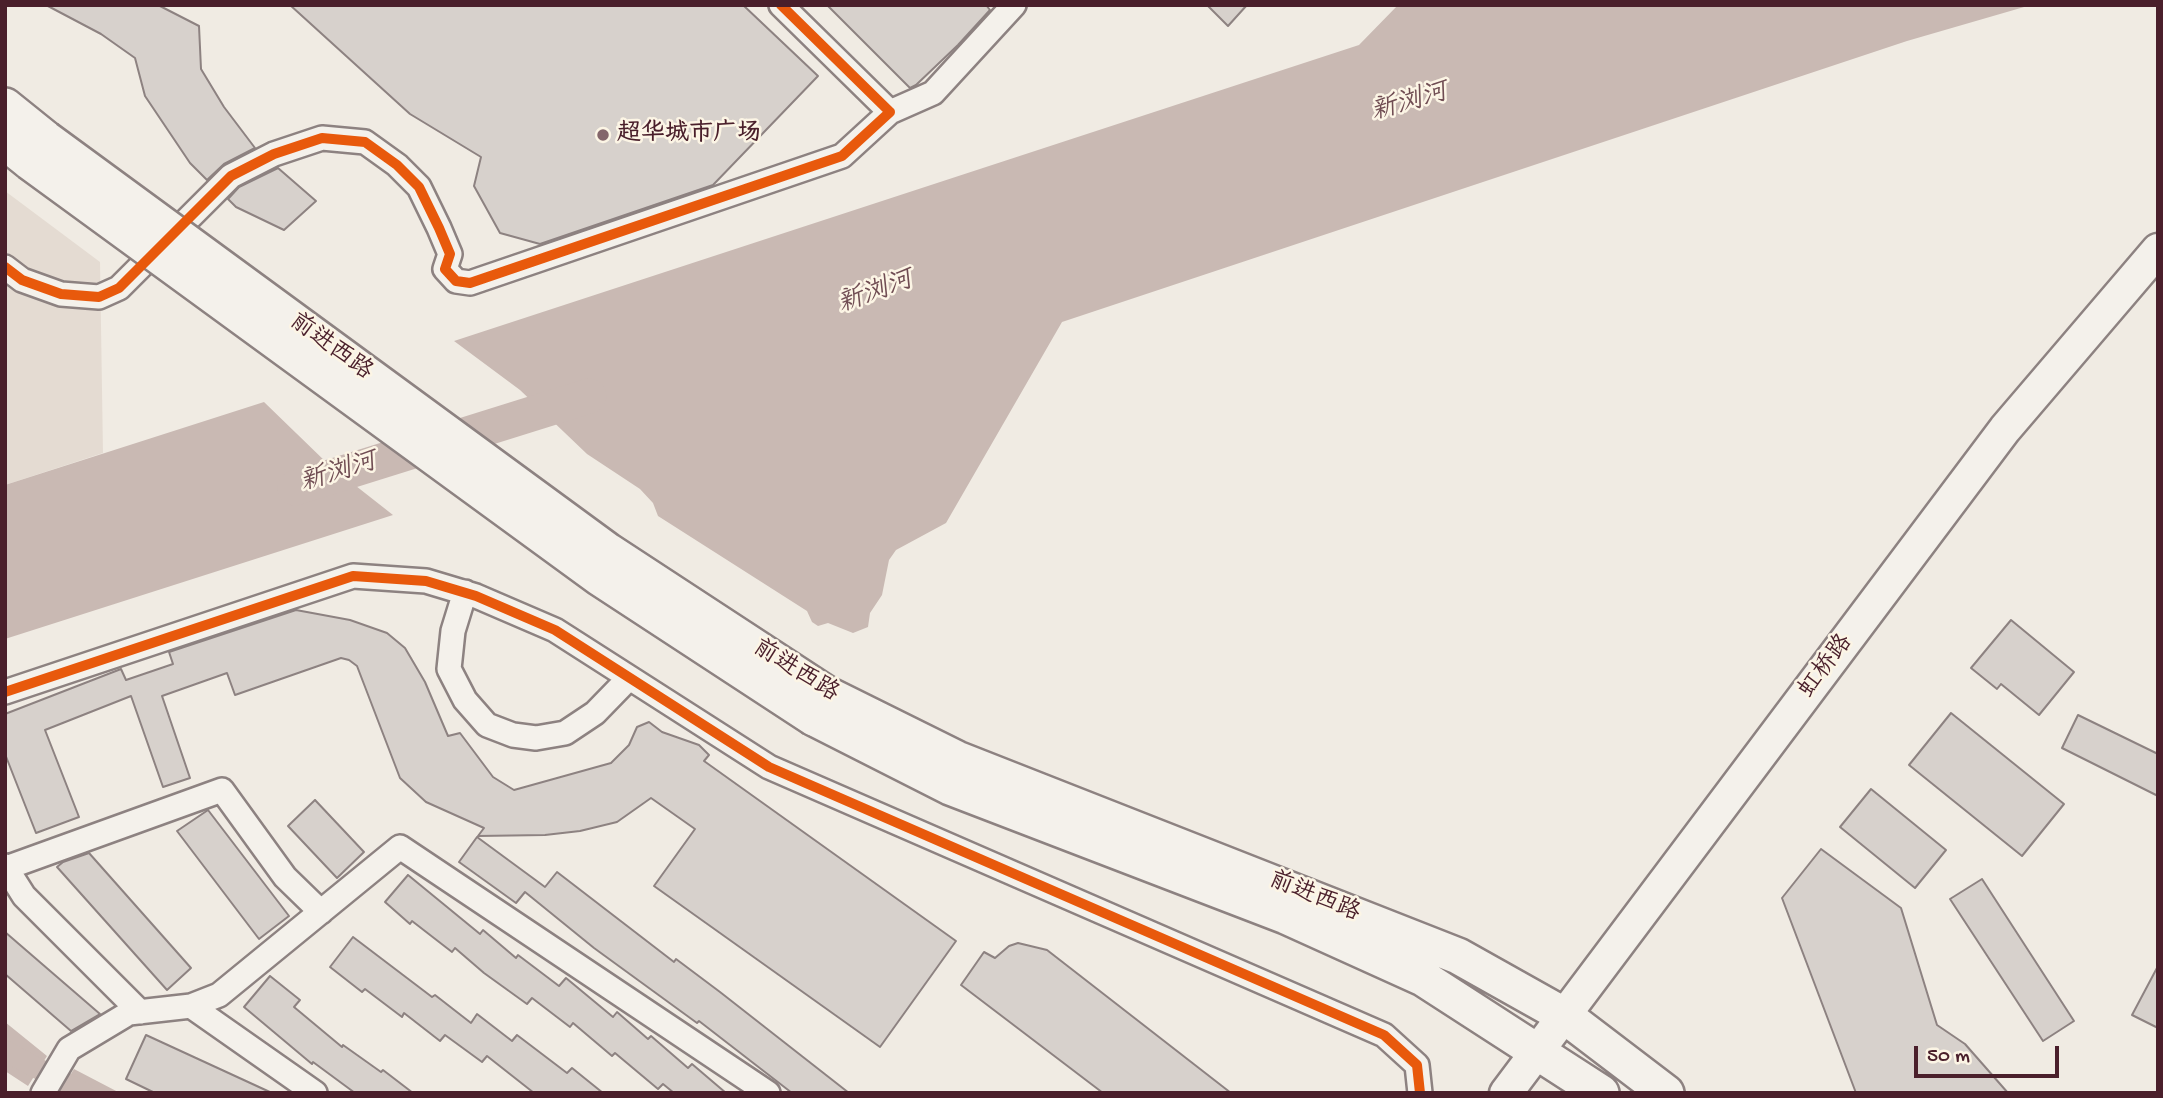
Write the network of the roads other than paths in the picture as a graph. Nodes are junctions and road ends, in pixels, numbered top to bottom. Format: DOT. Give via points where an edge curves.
graph roads {
  1 [pos="781,5"];
  2 [pos="1013,5"];
  3 [pos="5,106"];
  4 [pos="890,112"];
  5 [pos="27,148"];
  6 [pos="2158,250"];
  7 [pos="5,267"];
  8 [pos="465,592"];
  9 [pos="629,678"];
  10 [pos="5,692"];
  11 [pos="821,707"];
  12 [pos="6,867"];
  13 [pos="321,912"];
  14 [pos="191,1006"];
  15 [pos="140,1012"];
  16 [pos="1565,1016"];
  17 [pos="1538,1052"];
  18 [pos="50,1082"];
  19 [pos="315,1093"];
  20 [pos="768,1093"];
  21 [pos="1420,1093"];
  22 [pos="1506,1093"];
  23 [pos="1601,1093"];
  24 [pos="1666,1093"];
  1 -- 4 [label="street"];
  2 -- 4 [label="street" via="933,93"];
  3 -- 5 [label="main road, 前进西路"];
  4 -- 7 [label="street" via="842,156 470,283 456,281 445,269 450,254 439,228 419,187 397,165 365,142 321,138 274,154 231,176 118,288 99,297 61,294 22,280"];
  5 -- 11 [label="main road, 前进西路, bridge" via="608,551"];
  6 -- 16 [label="street, 虹桥路" via="2005,429"];
  8 -- 9 [label="street" via="555,631"];
  8 -- 9 [label="street" via="453,631 449,669 465,700 487,725 536,738 565,733 595,713"];
  8 -- 10 [label="street" via="426,581 353,576"];
  9 -- 21 [label="street" via="769,768 1384,1035 1417,1065"];
  11 -- 16 [label="main road, 前进西路" via="1458,956"];
  11 -- 17 [label="main road, 前进西路" via="950,787 1286,916 1423,978"];
  12 -- 13 [label="street" via="222,790 285,877"];
  12 -- 15 [label="street" via="24,896"];
  13 -- 14 [label="street" via="219,995"];
  13 -- 20 [label="street" via="400,847"];
  14 -- 15 [label="street"];
  14 -- 19 [label="street"];
  15 -- 18 [label="street" via="129,1013 69,1048"];
  16 -- 17 [label="street, 虹桥路"];
  16 -- 24 [label="main road, 前进西路"];
  17 -- 22 [label="street, 虹桥路"];
  17 -- 23 [label="main road, 前进西路"];
}
